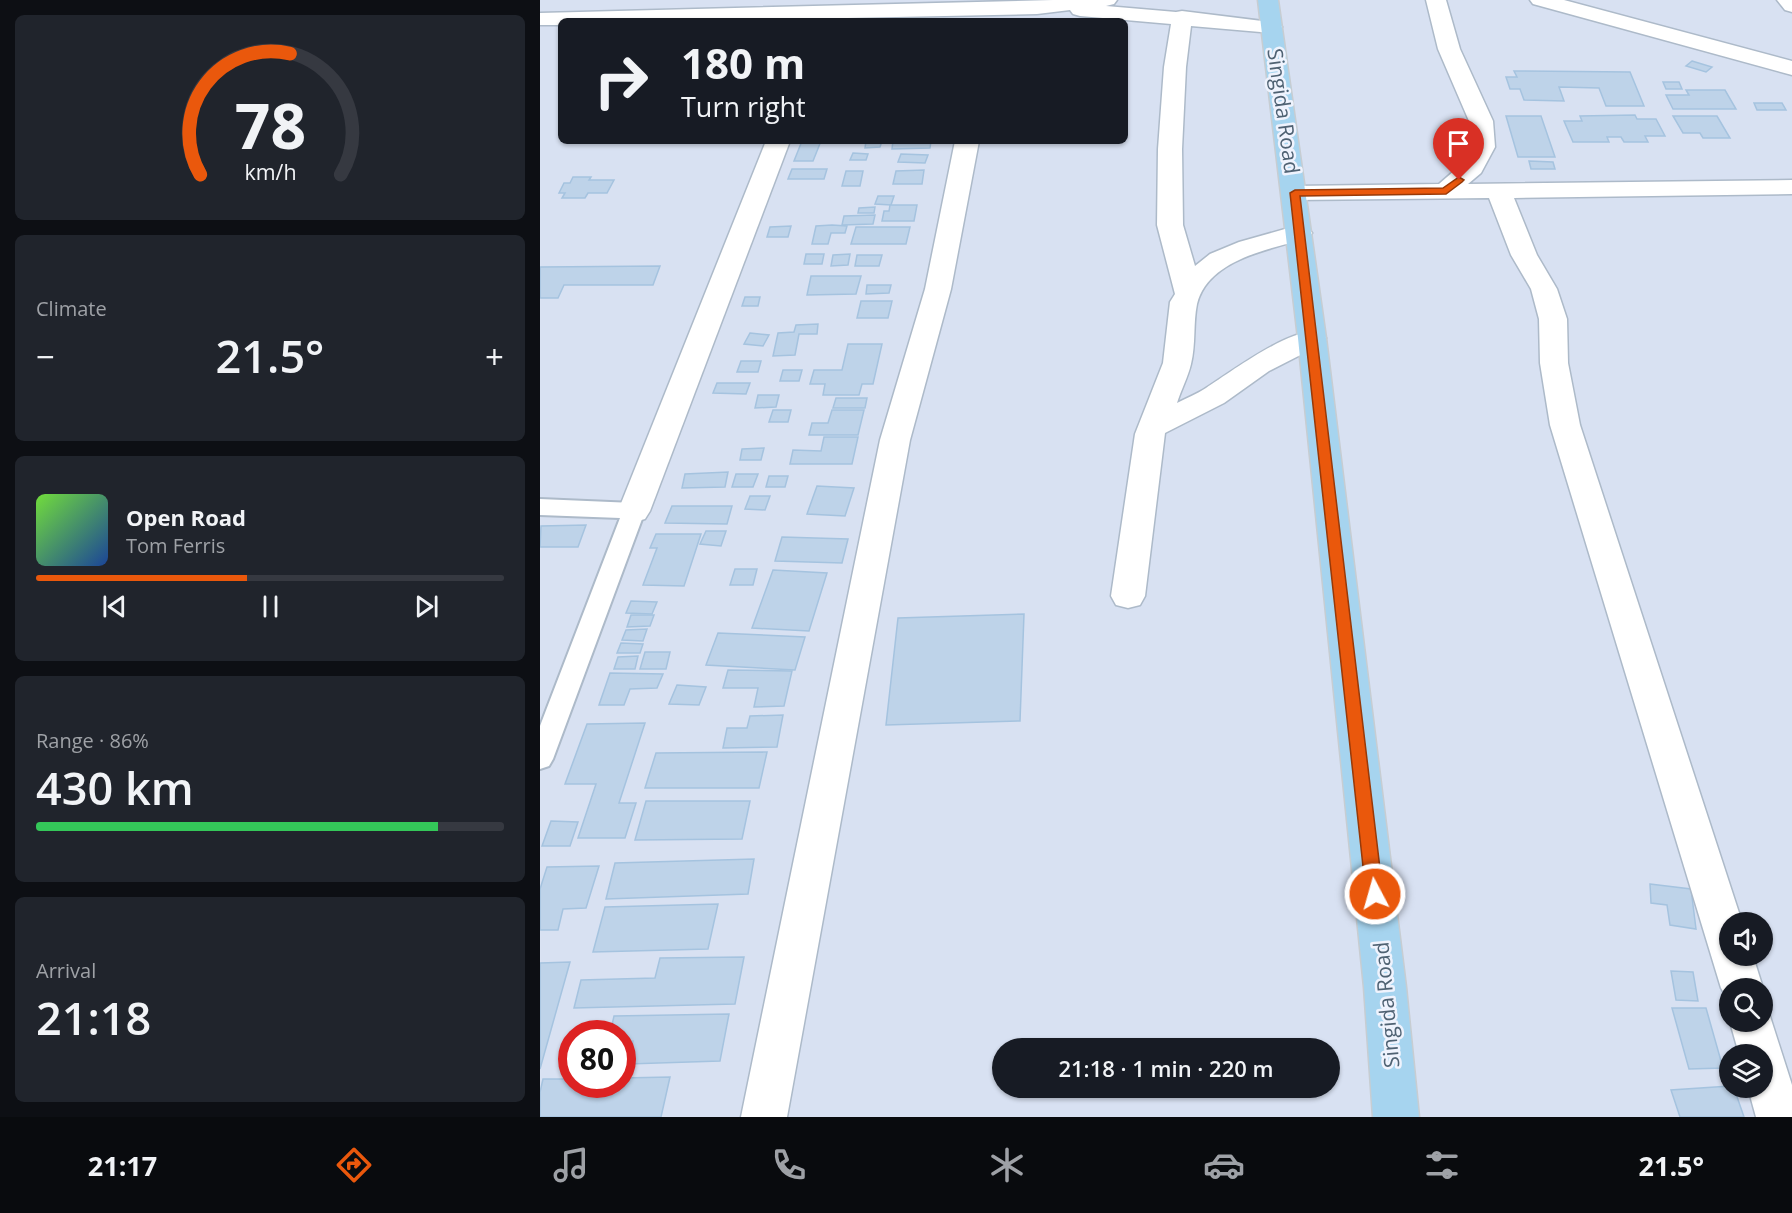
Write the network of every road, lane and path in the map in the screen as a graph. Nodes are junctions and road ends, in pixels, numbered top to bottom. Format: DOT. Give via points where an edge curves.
graph roads {
  1 [pos="698,0"];
  2 [pos="1107,0"];
  3 [pos="1436,0"];
  4 [pos="1540,0"];
  5 [pos="1787,0"];
  6 [pos="727,2"];
  7 [pos="1792,6"];
  8 [pos="1271,7"];
  9 [pos="1036,8"];
  10 [pos="759,14"];
  11 [pos="977,14"];
  12 [pos="815,17"];
  13 [pos="1182,17"];
  14 [pos="584,18"];
  15 [pos="540,19"];
  16 [pos="558,19"];
  17 [pos="1792,68"];
  18 [pos="777,144"];
  19 [pos="967,144"];
  20 [pos="1792,187"];
  21 [pos="1446,191"];
  22 [pos="1499,191"];
  23 [pos="1295,193"];
  24 [pos="1299,233"];
  25 [pos="1189,294"];
  26 [pos="1312,338"];
  27 [pos="1153,427"];
  28 [pos="540,507"];
  29 [pos="634,511"];
  30 [pos="1128,596"];
  31 [pos="540,759"];
  32 [pos="1719,914"];
  33 [pos="1773,1097"];
  34 [pos="764,1117"];
  35 [pos="1396,1117"];
  36 [pos="1779,1117"];
  1 -- 6 [label="street"];
  2 -- 9 [label="street"];
  3 -- 21 [label="street" via="1449,49 1481,121 1483,147 1472,168"];
  4 -- 17 [label="street"];
  5 -- 7 [label="street"];
  6 -- 10 [label="street"];
  8 -- 13 [label="street"];
  8 -- 23 [label="highway, Singida Road"];
  9 -- 11 [label="street"];
  9 -- 13 [label="street"];
  10 -- 12 [label="street"];
  10 -- 14 [label="street"];
  11 -- 12 [label="street"];
  13 -- 25 [label="street" via="1170,148 1170,225"];
  15 -- 16 [label="street"];
  18 -- 29 [label="street"];
  19 -- 34 [label="street" via="938,289 895,440"];
  20 -- 22 [label="street"];
  21 -- 22 [label="street"];
  21 -- 23 [label="street"];
  22 -- 32 [label="street" via="1524,255 1544,289 1553,319 1554,363 1565,424"];
  23 -- 24 [label="highway, Singida Road"];
  24 -- 25 [label="street" via="1219,260 1199,276"];
  24 -- 26 [label="highway, Singida Road"];
  25 -- 27 [label="street" via="1184,302 1177,363"];
  26 -- 27 [label="street"];
  26 -- 35 [label="highway, Singida Road" via="1384,975"];
  27 -- 30 [label="street"];
  28 -- 29 [label="lane"];
  29 -- 31 [label="lane"];
  33 -- 36 [label="street"];
}
